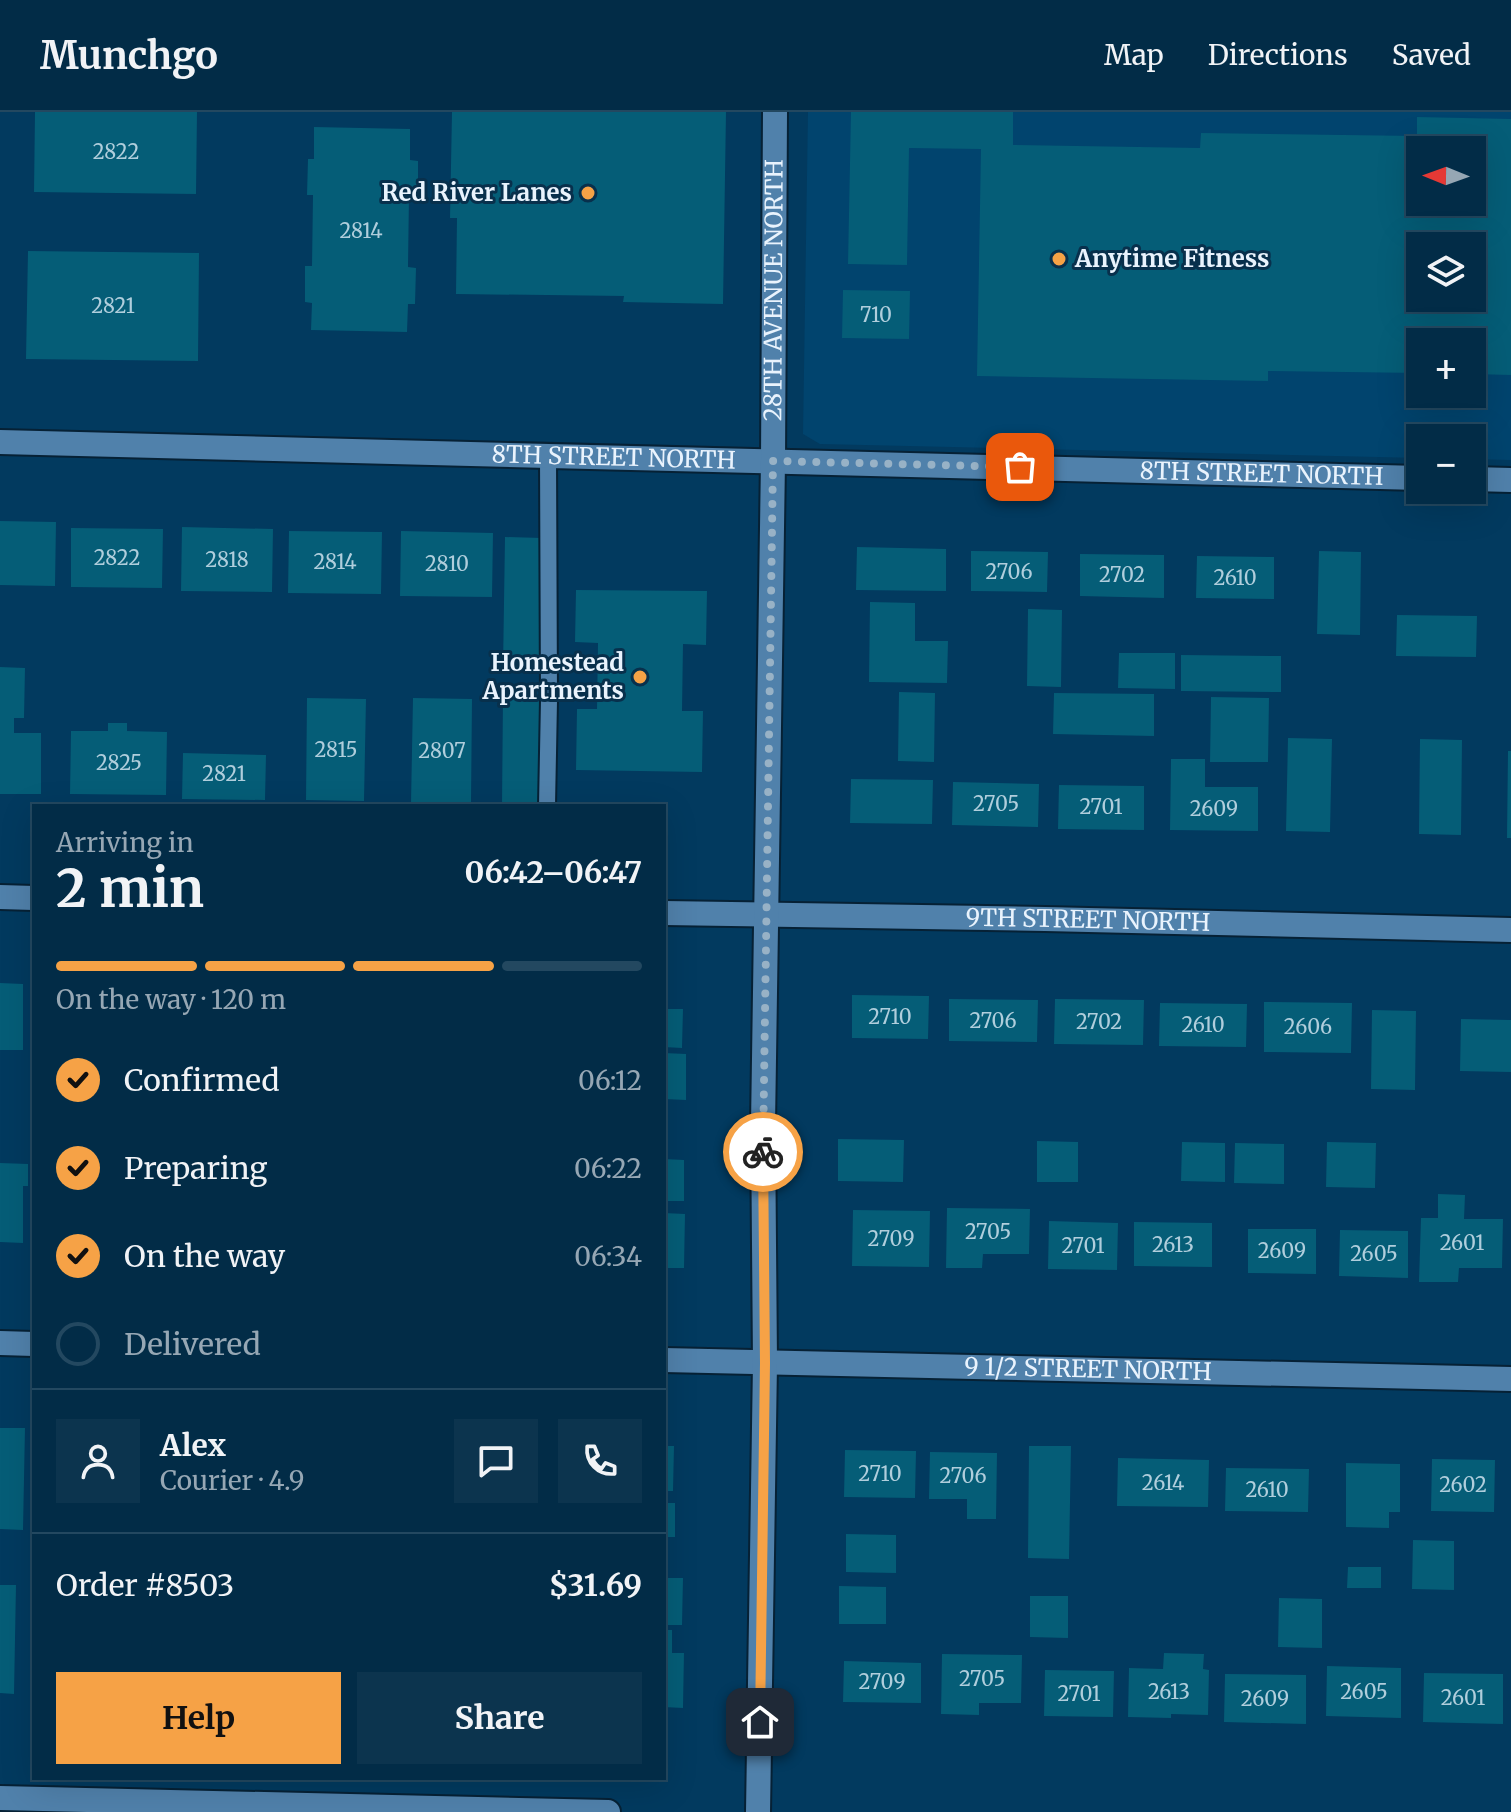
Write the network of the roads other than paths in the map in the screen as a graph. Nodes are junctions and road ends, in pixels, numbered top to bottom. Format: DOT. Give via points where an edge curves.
graph roads {
  1 [pos="775,112"];
  2 [pos="0,442"];
  3 [pos="548,455"];
  4 [pos="773,461"];
  5 [pos="1406,478"];
  6 [pos="1486,479"];
  7 [pos="1511,480"];
  8 [pos="547,804"];
  9 [pos="0,897"];
  10 [pos="32,898"];
  11 [pos="666,913"];
  12 [pos="766,916"];
  13 [pos="1511,930"];
  14 [pos="0,1343"];
  15 [pos="32,1344"];
  16 [pos="666,1360"];
  17 [pos="765,1363"];
  18 [pos="1511,1379"];
  19 [pos="0,1798"];
  20 [pos="608,1812"];
  21 [pos="758,1812"];
  1 -- 4 [label="street, 28TH AVENUE NORTH"];
  2 -- 3 [label="street, 8TH STREET NORTH"];
  3 -- 4 [label="street, 8TH STREET NORTH"];
  3 -- 8 [label="lane"];
  4 -- 5 [label="street, 8TH STREET NORTH"];
  4 -- 12 [label="street, 28TH AVENUE NORTH"];
  6 -- 7 [label="street"];
  9 -- 10 [label="street"];
  11 -- 12 [label="street, 9TH STREET NORTH"];
  12 -- 13 [label="street, 9TH STREET NORTH"];
  12 -- 17 [label="street, 28TH AVENUE NORTH"];
  14 -- 15 [label="street"];
  16 -- 17 [label="street, 9 1/2 STREET NORTH"];
  17 -- 18 [label="street, 9 1/2 STREET NORTH"];
  17 -- 21 [label="street, 28TH AVENUE NORTH"];
  19 -- 20 [label="street"];
}
